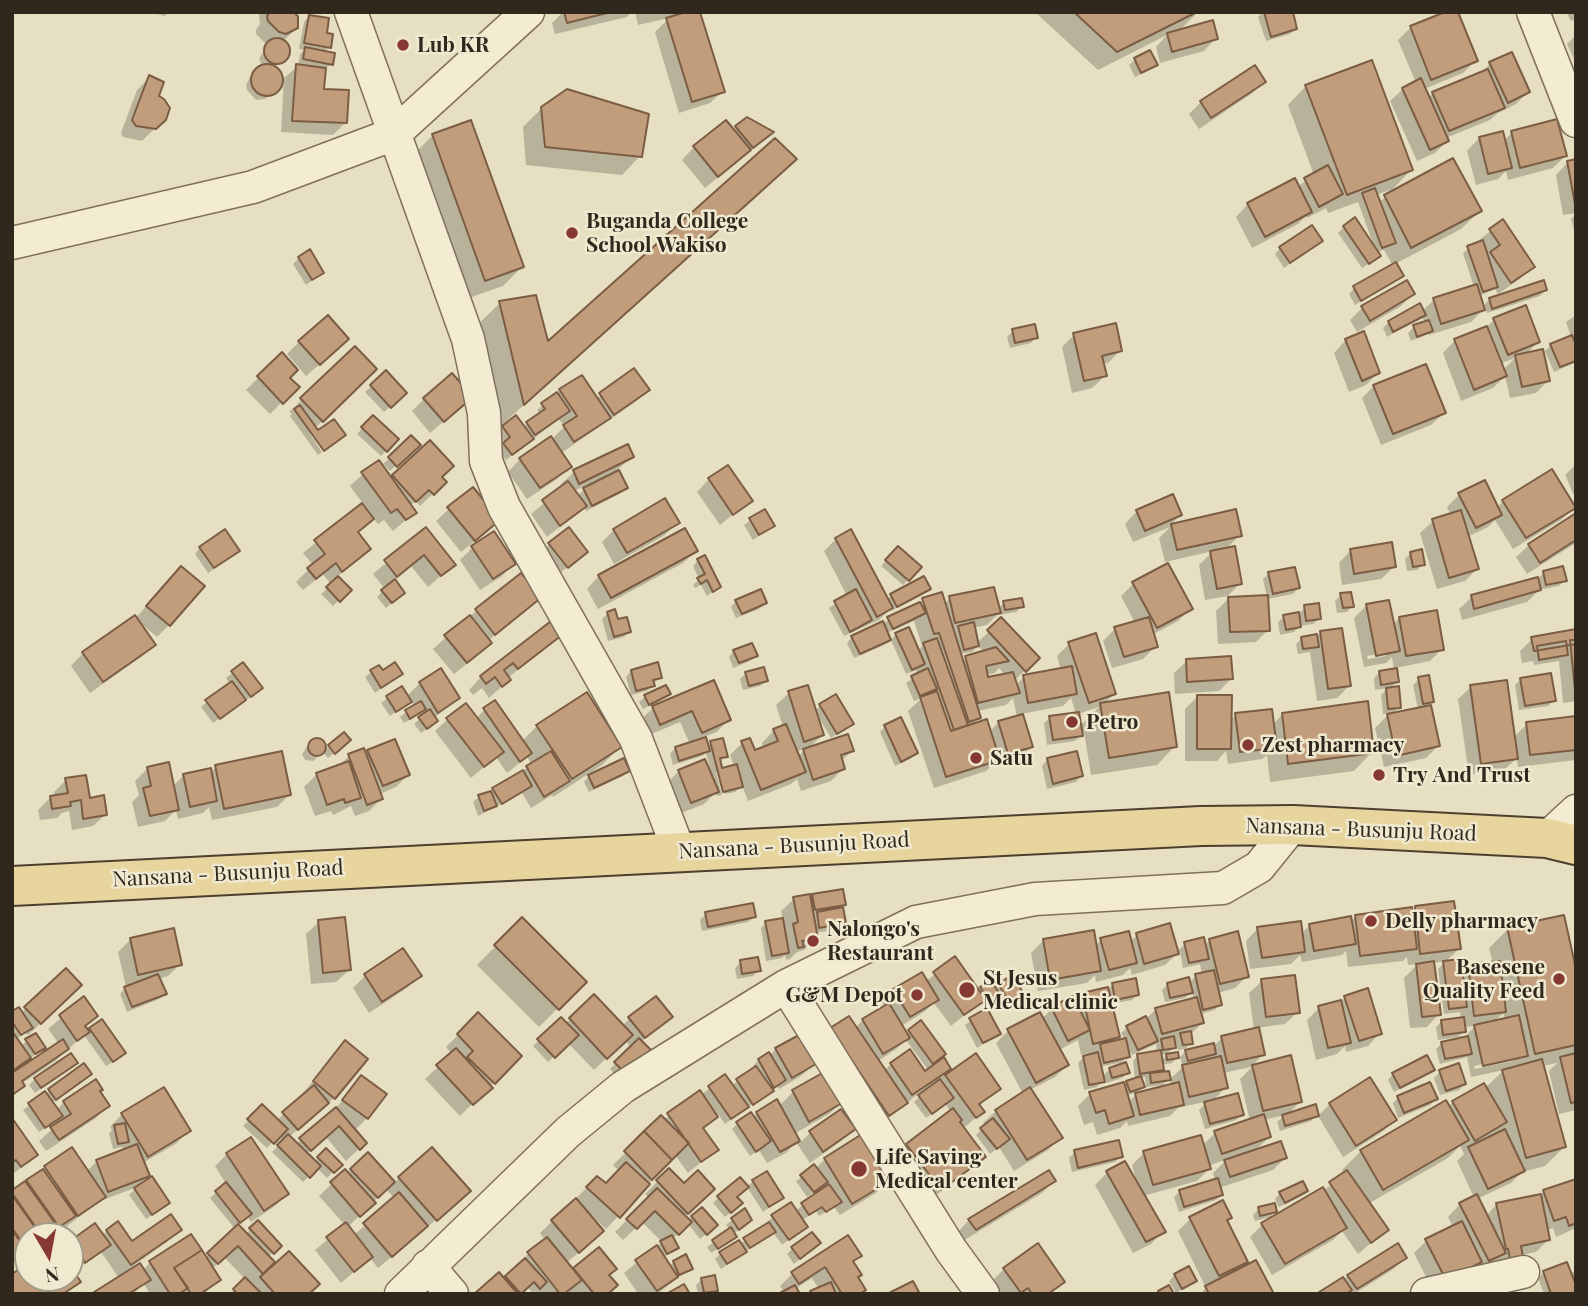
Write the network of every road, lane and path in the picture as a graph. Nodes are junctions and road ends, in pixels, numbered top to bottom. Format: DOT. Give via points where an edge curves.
graph roads {
  1 [pos="351,12"];
  2 [pos="528,12"];
  3 [pos="1533,12"];
  4 [pos="1576,121"];
  5 [pos="394,134"];
  6 [pos="12,243"];
  7 [pos="1576,811"];
  8 [pos="1293,825"];
  9 [pos="1561,842"];
  10 [pos="679,851"];
  11 [pos="12,886"];
  12 [pos="786,986"];
  13 [pos="428,1266"];
  14 [pos="1523,1272"];
  15 [pos="401,1294"];
  16 [pos="452,1294"];
  17 [pos="983,1294"];
  18 [pos="1427,1294"];
  1 -- 5 [label="street"];
  2 -- 5 [label="street"];
  3 -- 4 [label="street"];
  5 -- 6 [label="street" via="253,187"];
  5 -- 10 [label="street" via="468,339 484,413 486,461 504,507 636,738"];
  7 -- 9 [label="street"];
  8 -- 9 [label="main road, Nansana - Busunju Road"];
  8 -- 10 [label="main road, Nansana - Busunju Road"];
  8 -- 12 [label="street" via="1259,867 1223,888 1035,899 916,922"];
  10 -- 11 [label="main road, Nansana - Busunju Road"];
  12 -- 13 [label="street" via="623,1087 568,1132"];
  12 -- 17 [label="street"];
  13 -- 15 [label="street"];
  13 -- 16 [label="street"];
  14 -- 18 [label="street"];
}
